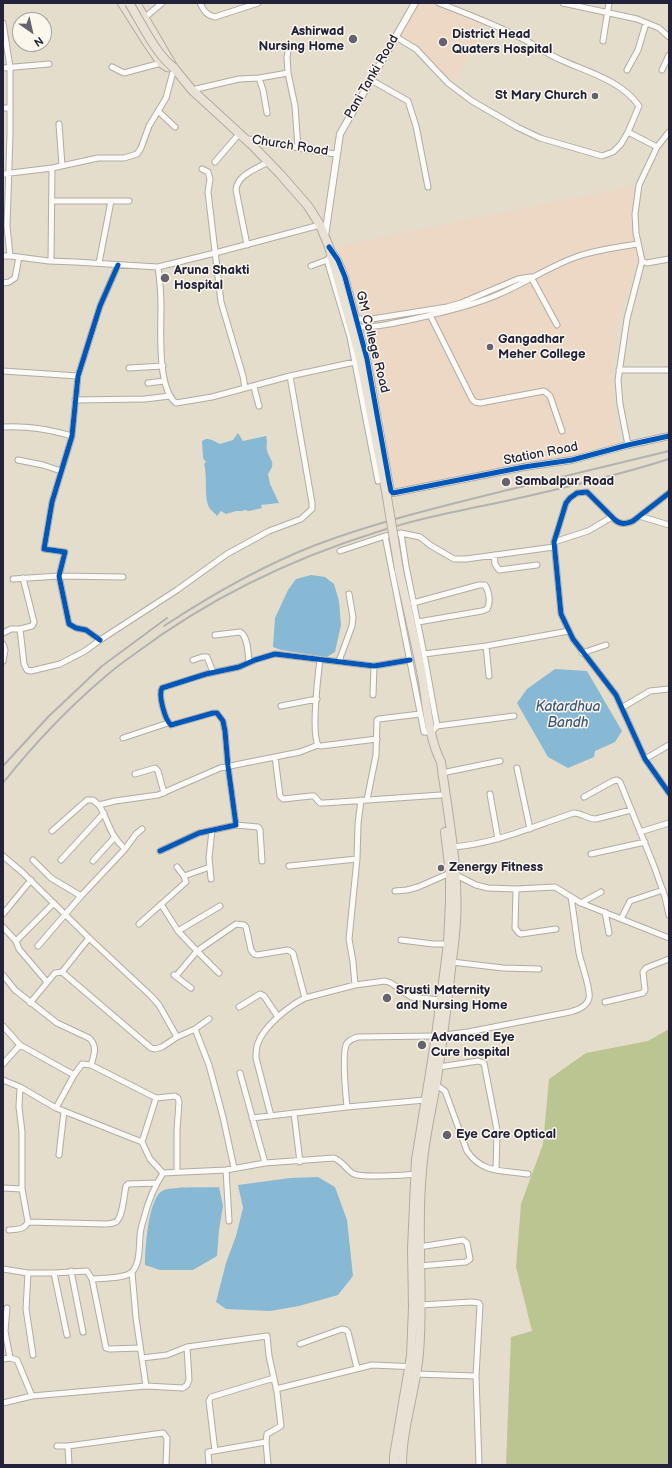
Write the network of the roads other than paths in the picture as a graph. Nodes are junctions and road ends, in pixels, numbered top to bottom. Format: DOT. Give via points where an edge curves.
graph roads {
  1 [pos="122,3"];
  2 [pos="129,3"];
  3 [pos="136,3"];
  4 [pos="162,3"];
  5 [pos="200,3"];
  6 [pos="258,3"];
  7 [pos="415,3"];
  8 [pos="439,3"];
  9 [pos="563,3"];
  10 [pos="609,3"];
  11 [pos="608,13"];
  12 [pos="145,17"];
  13 [pos="3,23"];
  14 [pos="646,23"];
  15 [pos="135,24"];
  16 [pos="396,37"];
  17 [pos="669,37"];
  18 [pos="603,41"];
  19 [pos="289,46"];
  20 [pos="669,55"];
  21 [pos="162,63"];
  22 [pos="49,64"];
  23 [pos="10,67"];
  24 [pos="3,68"];
  25 [pos="112,68"];
  26 [pos="174,68"];
  27 [pos="627,70"];
  28 [pos="662,70"];
  29 [pos="288,73"];
  30 [pos="260,78"];
  31 [pos="371,80"];
  32 [pos="192,90"];
  33 [pos="3,108"];
  34 [pos="10,108"];
  35 [pos="158,112"];
  36 [pos="267,113"];
  37 [pos="59,124"];
  38 [pos="175,127"];
  39 [pos="628,132"];
  40 [pos="669,132"];
  41 [pos="242,136"];
  42 [pos="657,147"];
  43 [pos="298,148"];
  44 [pos="336,154"];
  45 [pos="215,162"];
  46 [pos="268,162"];
  47 [pos="62,166"];
  48 [pos="52,168"];
  49 [pos="202,169"];
  50 [pos="5,174"];
  51 [pos="428,187"];
  52 [pos="52,201"];
  53 [pos="111,201"];
  54 [pos="129,201"];
  55 [pos="320,225"];
  56 [pos="5,226"];
  57 [pos="325,236"];
  58 [pos="638,244"];
  59 [pos="247,245"];
  60 [pos="215,254"];
  61 [pos="3,256"];
  62 [pos="10,256"];
  63 [pos="330,256"];
  64 [pos="19,257"];
  65 [pos="669,259"];
  66 [pos="642,261"];
  67 [pos="51,262"];
  68 [pos="99,263"];
  69 [pos="118,265"];
  70 [pos="311,266"];
  71 [pos="158,267"];
  72 [pos="531,277"];
  73 [pos="3,283"];
  74 [pos="430,315"];
  75 [pos="356,318"];
  76 [pos="557,325"];
  77 [pos="359,328"];
  78 [pos="355,362"];
  79 [pos="163,366"];
  80 [pos="129,368"];
  81 [pos="619,370"];
  82 [pos="669,370"];
  83 [pos="3,371"];
  84 [pos="78,376"];
  85 [pos="290,376"];
  86 [pos="164,381"];
  87 [pos="148,383"];
  88 [pos="254,387"];
  89 [pos="245,388"];
  90 [pos="170,396"];
  91 [pos="75,400"];
  92 [pos="259,406"];
  93 [pos="3,426"];
  94 [pos="562,431"];
  95 [pos="72,436"];
  96 [pos="669,436"];
  97 [pos="628,445"];
  98 [pos="18,460"];
  99 [pos="61,471"];
  100 [pos="378,481"];
  101 [pos="393,493"];
  102 [pos="669,493"];
  103 [pos="639,516"];
  104 [pos="612,517"];
  105 [pos="669,525"];
  106 [pos="401,533"];
  107 [pos="385,536"];
  108 [pos="554,544"];
  109 [pos="340,551"];
  110 [pos="494,555"];
  111 [pos="537,565"];
  112 [pos="59,576"];
  113 [pos="123,577"];
  114 [pos="23,578"];
  115 [pos="13,579"];
  116 [pos="349,594"];
  117 [pos="413,603"];
  118 [pos="418,622"];
  119 [pos="20,629"];
  120 [pos="569,631"];
  121 [pos="3,632"];
  122 [pos="215,635"];
  123 [pos="100,640"];
  124 [pos="3,644"];
  125 [pos="606,645"];
  126 [pos="486,646"];
  127 [pos="582,653"];
  128 [pos="424,654"];
  129 [pos="320,659"];
  130 [pos="193,660"];
  131 [pos="410,660"];
  132 [pos="3,661"];
  133 [pos="339,661"];
  134 [pos="249,662"];
  135 [pos="374,666"];
  136 [pos="213,672"];
  137 [pos="488,676"];
  138 [pos="669,689"];
  139 [pos="373,695"];
  140 [pos="317,699"];
  141 [pos="281,706"];
  142 [pos="623,707"];
  143 [pos="420,714"];
  144 [pos="514,716"];
  145 [pos="168,723"];
  146 [pos="434,729"];
  147 [pos="123,738"];
  148 [pos="377,739"];
  149 [pos="318,745"];
  150 [pos="669,746"];
  151 [pos="436,753"];
  152 [pos="275,757"];
  153 [pos="645,759"];
  154 [pos="500,761"];
  155 [pos="228,766"];
  156 [pos="517,768"];
  157 [pos="442,773"];
  158 [pos="135,774"];
  159 [pos="669,793"];
  160 [pos="164,794"];
  161 [pos="490,794"];
  162 [pos="440,795"];
  163 [pos="584,796"];
  164 [pos="364,800"];
  165 [pos="99,805"];
  166 [pos="631,810"];
  167 [pos="104,813"];
  168 [pos="669,823"];
  169 [pos="236,825"];
  170 [pos="142,829"];
  171 [pos="530,829"];
  172 [pos="212,830"];
  173 [pos="52,831"];
  174 [pos="640,832"];
  175 [pos="114,838"];
  176 [pos="498,838"];
  177 [pos="645,842"];
  178 [pos="452,847"];
  179 [pos="125,849"];
  180 [pos="160,851"];
  181 [pos="591,854"];
  182 [pos="3,856"];
  183 [pos="357,859"];
  184 [pos="33,860"];
  185 [pos="61,860"];
  186 [pos="93,861"];
  187 [pos="262,861"];
  188 [pos="289,866"];
  189 [pos="177,867"];
  190 [pos="210,867"];
  191 [pos="453,874"];
  192 [pos="184,876"];
  193 [pos="211,879"];
  194 [pos="31,880"];
  195 [pos="516,889"];
  196 [pos="663,890"];
  197 [pos="395,891"];
  198 [pos="601,892"];
  199 [pos="81,896"];
  200 [pos="571,897"];
  201 [pos="54,903"];
  202 [pos="581,903"];
  203 [pos="161,904"];
  204 [pos="220,906"];
  205 [pos="605,912"];
  206 [pos="3,914"];
  207 [pos="66,914"];
  208 [pos="669,915"];
  209 [pos="621,919"];
  210 [pos="139,924"];
  211 [pos="3,927"];
  212 [pos="556,929"];
  213 [pos="178,930"];
  214 [pos="609,932"];
  215 [pos="89,938"];
  216 [pos="669,938"];
  217 [pos="401,940"];
  218 [pos="16,941"];
  219 [pos="448,944"];
  220 [pos="38,946"];
  221 [pos="197,951"];
  222 [pos="669,959"];
  223 [pos="452,962"];
  224 [pos="539,969"];
  225 [pos="62,972"];
  226 [pos="219,972"];
  227 [pos="3,975"];
  228 [pos="47,982"];
  229 [pos="354,985"];
  230 [pos="191,988"];
  231 [pos="305,998"];
  232 [pos="440,1000"];
  233 [pos="605,1002"];
  234 [pos="30,1003"];
  235 [pos="239,1007"];
  236 [pos="278,1017"];
  237 [pos="209,1019"];
  238 [pos="3,1026"];
  239 [pos="195,1029"];
  240 [pos="440,1036"];
  241 [pos="177,1037"];
  242 [pos="20,1045"];
  243 [pos="3,1064"];
  244 [pos="91,1065"];
  245 [pos="439,1067"];
  246 [pos="240,1073"];
  247 [pos="74,1075"];
  248 [pos="3,1080"];
  249 [pos="436,1085"];
  250 [pos="20,1087"];
  251 [pos="156,1098"];
  252 [pos="425,1100"];
  253 [pos="347,1107"];
  254 [pos="56,1108"];
  255 [pos="64,1111"];
  256 [pos="294,1113"];
  257 [pos="271,1116"];
  258 [pos="252,1118"];
  259 [pos="142,1142"];
  260 [pos="59,1155"];
  261 [pos="300,1162"];
  262 [pos="265,1163"];
  263 [pos="234,1168"];
  264 [pos="226,1170"];
  265 [pos="496,1170"];
  266 [pos="177,1172"];
  267 [pos="164,1173"];
  268 [pos="418,1174"];
  269 [pos="528,1174"];
  270 [pos="157,1184"];
  271 [pos="3,1188"];
  272 [pos="22,1189"];
  273 [pos="230,1221"];
  274 [pos="28,1222"];
  275 [pos="9,1230"];
  276 [pos="419,1248"];
  277 [pos="420,1266"];
  278 [pos="3,1269"];
  279 [pos="71,1271"];
  280 [pos="132,1272"];
  281 [pos="54,1273"];
  282 [pos="28,1274"];
  283 [pos="92,1279"];
  284 [pos="420,1305"];
  285 [pos="7,1308"];
  286 [pos="83,1332"];
  287 [pos="67,1336"];
  288 [pos="300,1344"];
  289 [pos="140,1348"];
  290 [pos="186,1348"];
  291 [pos="33,1355"];
  292 [pos="10,1358"];
  293 [pos="142,1358"];
  294 [pos="3,1359"];
  295 [pos="357,1368"];
  296 [pos="413,1370"];
  297 [pos="476,1376"];
  298 [pos="274,1378"];
  299 [pos="146,1386"];
  300 [pos="276,1389"];
  301 [pos="32,1396"];
  302 [pos="3,1403"];
  303 [pos="266,1442"];
  304 [pos="57,1446"];
  305 [pos="68,1446"];
  306 [pos="215,1451"];
  307 [pos="69,1465"];
  308 [pos="166,1465"];
  309 [pos="209,1465"];
  310 [pos="267,1465"];
  311 [pos="394,1465"];
  312 [pos="402,1465"];
  313 [pos="479,1465"];
  1 -- 15 [label="main road"];
  2 -- 26 [label="main road, bridge" via="166,62"];
  3 -- 12 [label="main road"];
  4 -- 12 [label="street"];
  5 -- 6 [label="street" via="204,12 215,17"];
  7 -- 16 [label="street, Pani Tanki Road"];
  8 -- 39 [label="street" via="516,36 602,77 621,89 639,106"];
  9 -- 11 [label="street"];
  10 -- 11 [label="street"];
  11 -- 14 [label="street"];
  11 -- 18 [label="street"];
  12 -- 15 [label="street"];
  12 -- 26 [label="main road"];
  13 -- 23 [label="street"];
  14 -- 17 [label="street" via="659,28"];
  14 -- 27 [label="street" via="638,50"];
  15 -- 21 [label="main road"];
  16 -- 31 [label="street, Pani Tanki Road"];
  16 -- 39 [label="street" via="416,49 448,83 472,101 540,138 602,156 613,152"];
  19 -- 29 [label="street"];
  20 -- 28 [label="street"];
  21 -- 25 [label="street" via="124,74"];
  21 -- 26 [label="main road"];
  22 -- 23 [label="street"];
  23 -- 24 [label="street"];
  23 -- 34 [label="street"];
  26 -- 32 [label="main road"];
  26 -- 35 [label="street" via="166,98"];
  29 -- 30 [label="street"];
  29 -- 43 [label="street" via="295,106"];
  30 -- 32 [label="street" via="239,79"];
  30 -- 36 [label="street"];
  31 -- 44 [label="street, Pani Tanki Road" via="340,134"];
  31 -- 51 [label="street" via="408,101 416,126"];
  32 -- 41 [label="main road"];
  33 -- 34 [label="street"];
  34 -- 50 [label="street"];
  35 -- 38 [label="street"];
  35 -- 47 [label="street" via="137,154 124,158 98,158"];
  37 -- 47 [label="street"];
  39 -- 42 [label="street"];
  40 -- 42 [label="street"];
  41 -- 43 [label="street, Church Road"];
  41 -- 45 [label="street"];
  41 -- 46 [label="main road"];
  42 -- 58 [label="street" via="639,185 635,214"];
  43 -- 44 [label="street, Church Road"];
  44 -- 57 [label="street"];
  46 -- 55 [label="main road" via="299,195"];
  46 -- 59 [label="street" via="241,178 236,185"];
  47 -- 48 [label="street"];
  48 -- 50 [label="street"];
  48 -- 52 [label="street"];
  49 -- 60 [label="street" via="208,172 210,179 208,192"];
  50 -- 56 [label="street"];
  52 -- 53 [label="street"];
  52 -- 67 [label="street"];
  53 -- 54 [label="street"];
  53 -- 68 [label="street"];
  55 -- 57 [label="main road"];
  55 -- 59 [label="street"];
  56 -- 62 [label="street"];
  57 -- 63 [label="main road"];
  58 -- 66 [label="street"];
  58 -- 72 [label="street" via="587,253"];
  59 -- 60 [label="street"];
  60 -- 71 [label="street"];
  60 -- 89 [label="street" via="221,302"];
  61 -- 62 [label="street"];
  62 -- 64 [label="street"];
  63 -- 70 [label="street"];
  63 -- 75 [label="street, GM College Road" via="338,260"];
  63 -- 78 [label="street"];
  63 -- 146 [label="main road, bridge" via="365,378 399,570 430,721"];
  64 -- 67 [label="street"];
  64 -- 73 [label="street" via="15,278"];
  65 -- 66 [label="street" via="647,264"];
  66 -- 81 [label="street" via="627,319"];
  67 -- 68 [label="street"];
  68 -- 69 [label="street"];
  69 -- 71 [label="street"];
  69 -- 84 [label="street" via="100,306"];
  71 -- 79 [label="street"];
  72 -- 74 [label="street" via="482,301"];
  72 -- 75 [label="street" via="448,307 372,319"];
  72 -- 76 [label="street"];
  74 -- 77 [label="street" via="376,327"];
  74 -- 94 [label="street" via="475,402 544,391 550,396"];
  75 -- 77 [label="street, GM College Road"];
  77 -- 101 [label="street, GM College Road" via="371,375"];
  78 -- 85 [label="street"];
  78 -- 100 [label="street"];
  79 -- 80 [label="street"];
  79 -- 86 [label="street"];
  81 -- 82 [label="street"];
  81 -- 97 [label="street" via="618,391"];
  83 -- 84 [label="street"];
  84 -- 91 [label="street"];
  85 -- 88 [label="street"];
  85 -- 123 [label="street" via="312,509 301,519 269,531 227,554"];
  86 -- 87 [label="street"];
  86 -- 90 [label="street"];
  88 -- 89 [label="street"];
  88 -- 92 [label="street"];
  89 -- 90 [label="street" via="178,403"];
  90 -- 91 [label="street"];
  91 -- 95 [label="street"];
  93 -- 95 [label="street" via="44,428"];
  95 -- 99 [label="street"];
  96 -- 97 [label="street, Station Road"];
  97 -- 101 [label="street, Station Road" via="572,460"];
  98 -- 99 [label="street"];
  99 -- 112 [label="street" via="52,502 44,549 65,552"];
  102 -- 103 [label="street"];
  103 -- 104 [label="street" via="626,524 620,524"];
  103 -- 105 [label="street"];
  104 -- 108 [label="street"];
  104 -- 108 [label="street" via="586,492 576,493 566,503"];
  106 -- 107 [label="street"];
  106 -- 110 [label="street" via="420,538 454,559"];
  106 -- 117 [label="street"];
  107 -- 109 [label="street"];
  107 -- 131 [label="street"];
  108 -- 110 [label="street"];
  108 -- 120 [label="street" via="561,610"];
  110 -- 111 [label="street" via="499,570"];
  112 -- 113 [label="street"];
  112 -- 114 [label="street"];
  112 -- 123 [label="street" via="69,624 86,630"];
  114 -- 115 [label="street"];
  114 -- 119 [label="street" via="34,622 32,626"];
  116 -- 133 [label="street" via="353,611 352,626"];
  117 -- 118 [label="street"];
  117 -- 118 [label="street" via="479,585 487,588 490,602 487,609"];
  118 -- 128 [label="street"];
  119 -- 121 [label="street"];
  119 -- 123 [label="street" via="24,664 27,670 31,671 60,664"];
  120 -- 126 [label="street"];
  120 -- 127 [label="street"];
  122 -- 134 [label="street" via="240,632 245,635"];
  124 -- 132 [label="street"];
  125 -- 127 [label="street"];
  126 -- 128 [label="street"];
  126 -- 137 [label="street"];
  127 -- 142 [label="street" via="612,688"];
  128 -- 146 [label="street"];
  129 -- 133 [label="street"];
  129 -- 134 [label="street" via="275,654"];
  129 -- 140 [label="street"];
  130 -- 136 [label="street" via="207,657"];
  131 -- 135 [label="street"];
  131 -- 143 [label="street"];
  133 -- 135 [label="street"];
  134 -- 136 [label="street" via="239,667"];
  135 -- 139 [label="street"];
  136 -- 145 [label="street" via="162,688 160,694"];
  138 -- 142 [label="street" via="650,691"];
  140 -- 141 [label="street"];
  140 -- 149 [label="street"];
  142 -- 153 [label="street"];
  143 -- 146 [label="street" via="424,732"];
  143 -- 148 [label="street" via="377,720"];
  144 -- 146 [label="street"];
  145 -- 147 [label="street"];
  145 -- 155 [label="street" via="171,726 213,712 220,715 224,725"];
  146 -- 151 [label="main road"];
  148 -- 149 [label="street"];
  148 -- 164 [label="street" via="376,755"];
  149 -- 152 [label="street"];
  150 -- 153 [label="street"];
  151 -- 157 [label="main road" via="441,762"];
  151 -- 162 [label="main road"];
  152 -- 155 [label="street"];
  152 -- 164 [label="street" via="281,798 314,796 320,803"];
  153 -- 159 [label="street"];
  154 -- 157 [label="street"];
  155 -- 160 [label="street"];
  155 -- 169 [label="street"];
  156 -- 171 [label="street"];
  157 -- 178 [label="main road"];
  158 -- 160 [label="street" via="155,768"];
  160 -- 165 [label="street"];
  161 -- 176 [label="street"];
  162 -- 164 [label="street"];
  162 -- 191 [label="main road"];
  163 -- 166 [label="street" via="617,780"];
  164 -- 183 [label="street" via="358,824"];
  165 -- 167 [label="street"];
  165 -- 173 [label="street" via="87,800"];
  166 -- 171 [label="street" via="596,820 574,813"];
  166 -- 174 [label="street"];
  167 -- 175 [label="street"];
  167 -- 185 [label="street"];
  168 -- 174 [label="street"];
  169 -- 172 [label="street"];
  169 -- 187 [label="street" via="258,827"];
  170 -- 179 [label="street"];
  171 -- 176 [label="street"];
  172 -- 180 [label="street"];
  172 -- 190 [label="street"];
  174 -- 177 [label="street"];
  175 -- 179 [label="street"];
  175 -- 186 [label="street"];
  176 -- 178 [label="street" via="476,845"];
  177 -- 181 [label="street"];
  177 -- 196 [label="street"];
  178 -- 191 [label="main road"];
  179 -- 199 [label="street"];
  182 -- 194 [label="street"];
  183 -- 188 [label="street"];
  183 -- 229 [label="street" via="349,939 355,975"];
  184 -- 199 [label="street" via="51,878"];
  189 -- 192 [label="street"];
  190 -- 192 [label="street"];
  190 -- 193 [label="street"];
  191 -- 195 [label="street" via="488,888"];
  191 -- 197 [label="street" via="418,887"];
  191 -- 219 [label="main road"];
  191 -- 223 [label="main road" via="456,921"];
  192 -- 203 [label="street" via="184,885"];
  194 -- 201 [label="street"];
  194 -- 206 [label="street"];
  195 -- 200 [label="street" via="555,887"];
  195 -- 212 [label="street" via="515,928 519,933"];
  196 -- 208 [label="street"];
  196 -- 209 [label="street" via="630,902"];
  198 -- 202 [label="street"];
  199 -- 207 [label="street"];
  200 -- 202 [label="street"];
  200 -- 240 [label="street" via="589,990 590,998 587,1003 570,1012"];
  201 -- 207 [label="street"];
  201 -- 218 [label="street"];
  202 -- 205 [label="street"];
  203 -- 210 [label="street"];
  203 -- 213 [label="street"];
  204 -- 213 [label="street"];
  205 -- 209 [label="street"];
  205 -- 214 [label="street"];
  207 -- 215 [label="street"];
  207 -- 220 [label="street"];
  209 -- 216 [label="street"];
  211 -- 218 [label="street"];
  213 -- 221 [label="street"];
  215 -- 225 [label="street"];
  215 -- 241 [label="street" via="151,996 163,1011"];
  217 -- 219 [label="street"];
  218 -- 228 [label="street" via="19,949"];
  219 -- 232 [label="main road"];
  221 -- 226 [label="street"];
  221 -- 230 [label="street" via="175,975"];
  221 -- 231 [label="street" via="236,924 244,925 248,932 250,950 254,954 288,950 292,953"];
  222 -- 233 [label="street" via="646,968 643,972 643,993"];
  223 -- 224 [label="street"];
  223 -- 240 [label="main road"];
  225 -- 228 [label="street" via="55,973"];
  225 -- 241 [label="street" via="151,1048 162,1047"];
  227 -- 234 [label="street"];
  228 -- 234 [label="street"];
  229 -- 231 [label="street"];
  229 -- 232 [label="street" via="385,981 411,997"];
  231 -- 236 [label="street" via="297,1001"];
  232 -- 240 [label="main road"];
  234 -- 244 [label="street" via="61,1026 92,1040 95,1050"];
  235 -- 236 [label="street" via="260,994"];
  236 -- 257 [label="street" via="265,1031 256,1050"];
  237 -- 239 [label="street"];
  238 -- 242 [label="street"];
  239 -- 241 [label="street"];
  239 -- 263 [label="street" via="209,1065"];
  240 -- 245 [label="main road"];
  240 -- 252 [label="main road"];
  240 -- 253 [label="street" via="358,1037 348,1042 344,1058"];
  242 -- 243 [label="street"];
  242 -- 247 [label="street"];
  244 -- 247 [label="street" via="81,1065"];
  244 -- 251 [label="street"];
  245 -- 249 [label="main road"];
  245 -- 265 [label="street" via="478,1061 484,1063 497,1130"];
  246 -- 258 [label="street"];
  247 -- 254 [label="street"];
  248 -- 250 [label="street"];
  249 -- 265 [label="street" via="442,1088 447,1097 472,1159 479,1165"];
  249 -- 268 [label="main road"];
  250 -- 254 [label="street"];
  250 -- 272 [label="street"];
  251 -- 259 [label="street"];
  251 -- 266 [label="street" via="175,1096 179,1099"];
  252 -- 253 [label="street"];
  252 -- 268 [label="main road" via="416,1160"];
  253 -- 256 [label="street"];
  254 -- 255 [label="street"];
  255 -- 259 [label="street"];
  255 -- 260 [label="street"];
  256 -- 257 [label="street"];
  256 -- 261 [label="street"];
  257 -- 258 [label="street"];
  258 -- 262 [label="street"];
  259 -- 267 [label="street" via="150,1158"];
  261 -- 262 [label="street"];
  261 -- 268 [label="street" via="334,1158 341,1161 354,1174"];
  262 -- 263 [label="street"];
  263 -- 264 [label="street"];
  264 -- 266 [label="street"];
  264 -- 273 [label="street"];
  265 -- 269 [label="street"];
  266 -- 267 [label="street"];
  267 -- 270 [label="street"];
  268 -- 276 [label="main road"];
  268 -- 296 [label="main road" via="412,1249"];
  270 -- 274 [label="street" via="128,1184 121,1216 114,1222"];
  270 -- 280 [label="street" via="144,1218 140,1248"];
  271 -- 272 [label="street"];
  272 -- 274 [label="street"];
  274 -- 275 [label="street" via="22,1229"];
  276 -- 277 [label="main road"];
  276 -- 277 [label="street" via="463,1240 467,1243 470,1259 466,1262"];
  277 -- 284 [label="main road"];
  278 -- 282 [label="street"];
  279 -- 281 [label="street"];
  279 -- 283 [label="street" via="87,1270"];
  279 -- 286 [label="street"];
  280 -- 283 [label="street" via="126,1276"];
  280 -- 289 [label="street"];
  281 -- 282 [label="street"];
  281 -- 287 [label="street"];
  282 -- 291 [label="street" via="26,1309"];
  283 -- 289 [label="street" via="106,1348"];
  284 -- 296 [label="main road" via="420,1332"];
  284 -- 297 [label="street" via="472,1302 480,1305"];
  285 -- 292 [label="street" via="5,1331"];
  288 -- 295 [label="street" via="346,1330"];
  289 -- 293 [label="street"];
  290 -- 293 [label="street" via="167,1355"];
  290 -- 298 [label="street" via="267,1336"];
  290 -- 299 [label="street" via="189,1380 187,1386"];
  292 -- 294 [label="street"];
  292 -- 301 [label="street" via="17,1360"];
  293 -- 299 [label="street"];
  295 -- 296 [label="street" via="372,1365"];
  295 -- 300 [label="street"];
  296 -- 297 [label="street"];
  296 -- 311 [label="main road"];
  296 -- 312 [label="main road"];
  297 -- 313 [label="street"];
  298 -- 300 [label="street"];
  298 -- 306 [label="street" via="212,1397 209,1401"];
  299 -- 301 [label="street"];
  300 -- 303 [label="street" via="281,1426 268,1434"];
  301 -- 302 [label="street"];
  303 -- 306 [label="street"];
  303 -- 310 [label="street"];
  304 -- 305 [label="street"];
  305 -- 307 [label="street"];
  305 -- 308 [label="street" via="164,1433 167,1438"];
  306 -- 309 [label="street" via="208,1452"];
}
